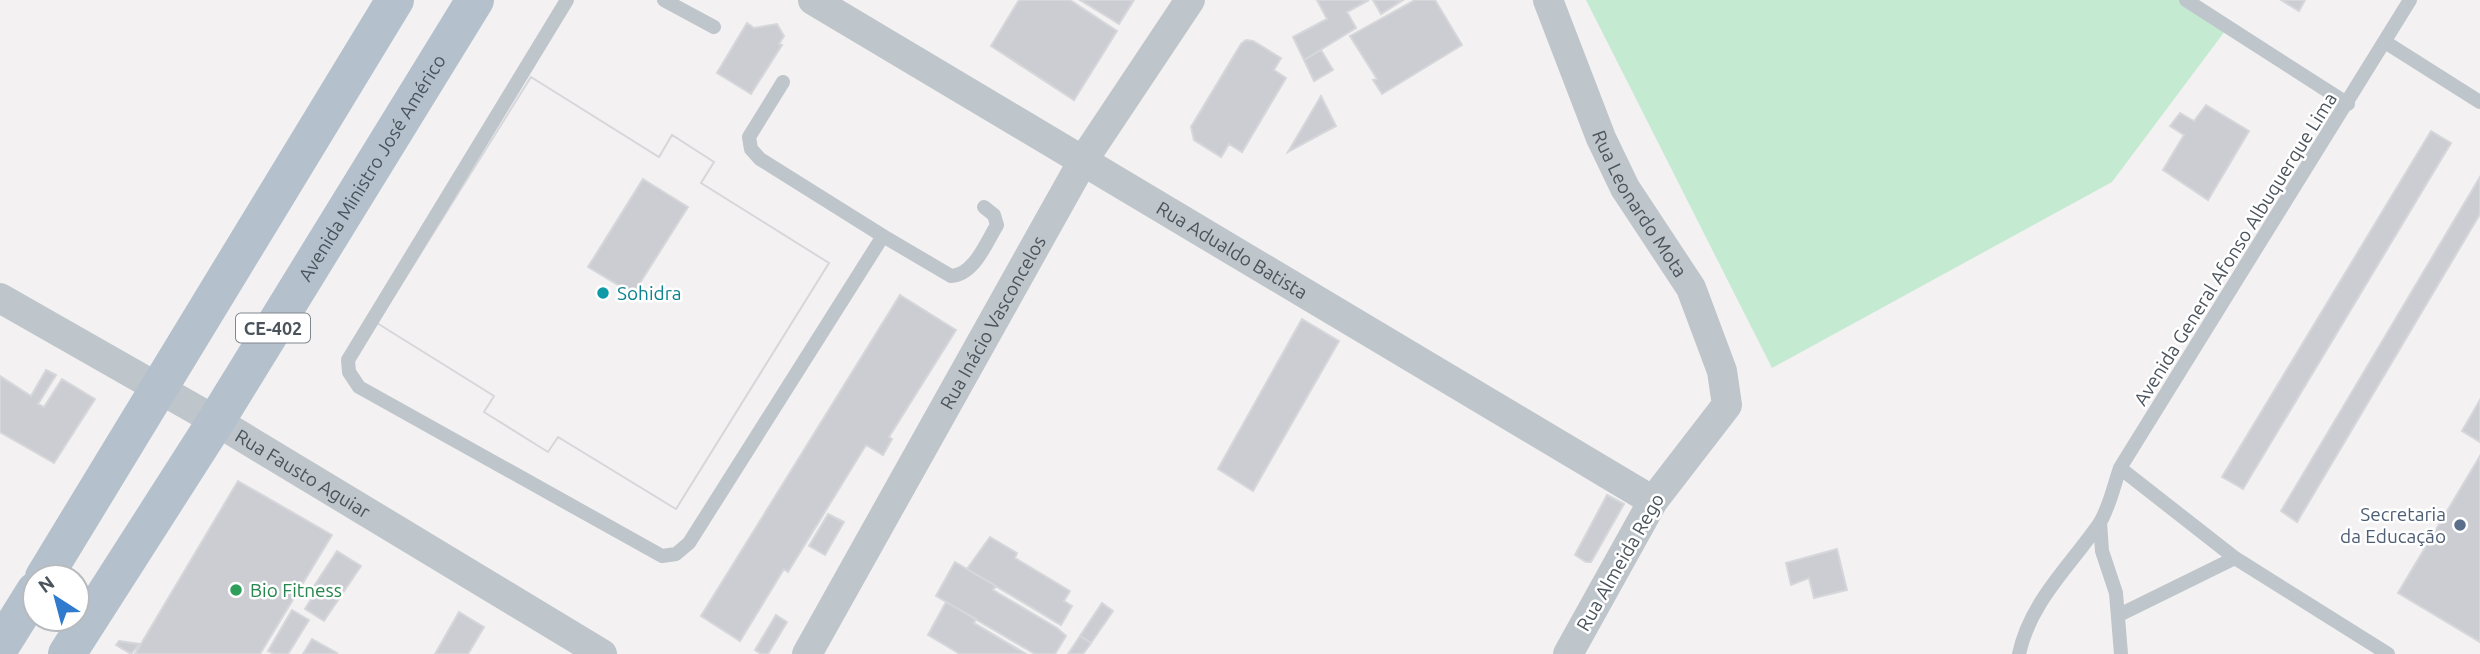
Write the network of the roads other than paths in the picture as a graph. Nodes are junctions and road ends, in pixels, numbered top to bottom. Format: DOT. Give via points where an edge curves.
graph roads {
  1 [pos="395,0"];
  2 [pos="475,0"];
  3 [pos="566,0"];
  4 [pos="664,0"];
  5 [pos="813,0"];
  6 [pos="1190,0"];
  7 [pos="1548,0"];
  8 [pos="2186,0"];
  9 [pos="2410,0"];
  10 [pos="714,27"];
  11 [pos="2385,42"];
  12 [pos="783,82"];
  13 [pos="2480,102"];
  14 [pos="2348,104"];
  15 [pos="1084,159"];
  16 [pos="984,207"];
  17 [pos="883,236"];
  18 [pos="0,298"];
  19 [pos="161,389"];
  20 [pos="1727,405"];
  21 [pos="216,421"];
  22 [pos="2120,468"];
  23 [pos="1653,501"];
  24 [pos="2100,522"];
  25 [pos="2235,558"];
  26 [pos="53,563"];
  27 [pos="21,613"];
  28 [pos="2119,615"];
  29 [pos="0,647"];
  30 [pos="67,654"];
  31 [pos="602,654"];
  32 [pos="807,654"];
  33 [pos="1568,654"];
  34 [pos="2019,654"];
  35 [pos="2121,654"];
  36 [pos="2388,654"];
  1 -- 19 [label="main road, CE-402"];
  2 -- 21 [label="main road, Avenida Ministro José Américo / CE-402"];
  3 -- 17 [label="lane" via="348,360 349,372 359,387 662,556 676,554 689,543"];
  4 -- 10 [label="lane"];
  5 -- 15 [label="street, Rua Adualdo Batista"];
  6 -- 15 [label="street, Rua Inácio Vasconcelos"];
  7 -- 20 [label="street, Rua Leonardo Mota" via="1625,188 1691,288 1722,371"];
  8 -- 14 [label="lane"];
  9 -- 11 [label="lane, Avenida General Afonso Albuquerque Lima"];
  11 -- 13 [label="lane"];
  11 -- 14 [label="lane, Avenida General Afonso Albuquerque Lima"];
  12 -- 17 [label="lane" via="748,137 751,149"];
  14 -- 22 [label="lane, Avenida General Afonso Albuquerque Lima"];
  15 -- 23 [label="street, Rua Adualdo Batista"];
  15 -- 32 [label="street, Rua Inácio Vasconcelos"];
  16 -- 17 [label="lane" via="997,225 969,269 959,276 951,276"];
  18 -- 19 [label="street, Rua Fausto Aguiar"];
  19 -- 21 [label="street, Rua Fausto Aguiar"];
  19 -- 26 [label="main road, CE-402"];
  20 -- 23 [label="street, Rua Almeida Rego"];
  21 -- 30 [label="main road, Avenida Ministro José Américo / CE-402"];
  21 -- 31 [label="street, Rua Fausto Aguiar"];
  22 -- 24 [label="lane, Avenida General Afonso Albuquerque Lima"];
  22 -- 25 [label="lane"];
  23 -- 33 [label="street, Rua Almeida Rego"];
  24 -- 28 [label="lane" via="2102,551"];
  24 -- 34 [label="lane" via="2048,591 2022,639"];
  25 -- 28 [label="lane"];
  25 -- 36 [label="lane"];
  27 -- 29 [label="main road"];
  28 -- 35 [label="lane"];
}
